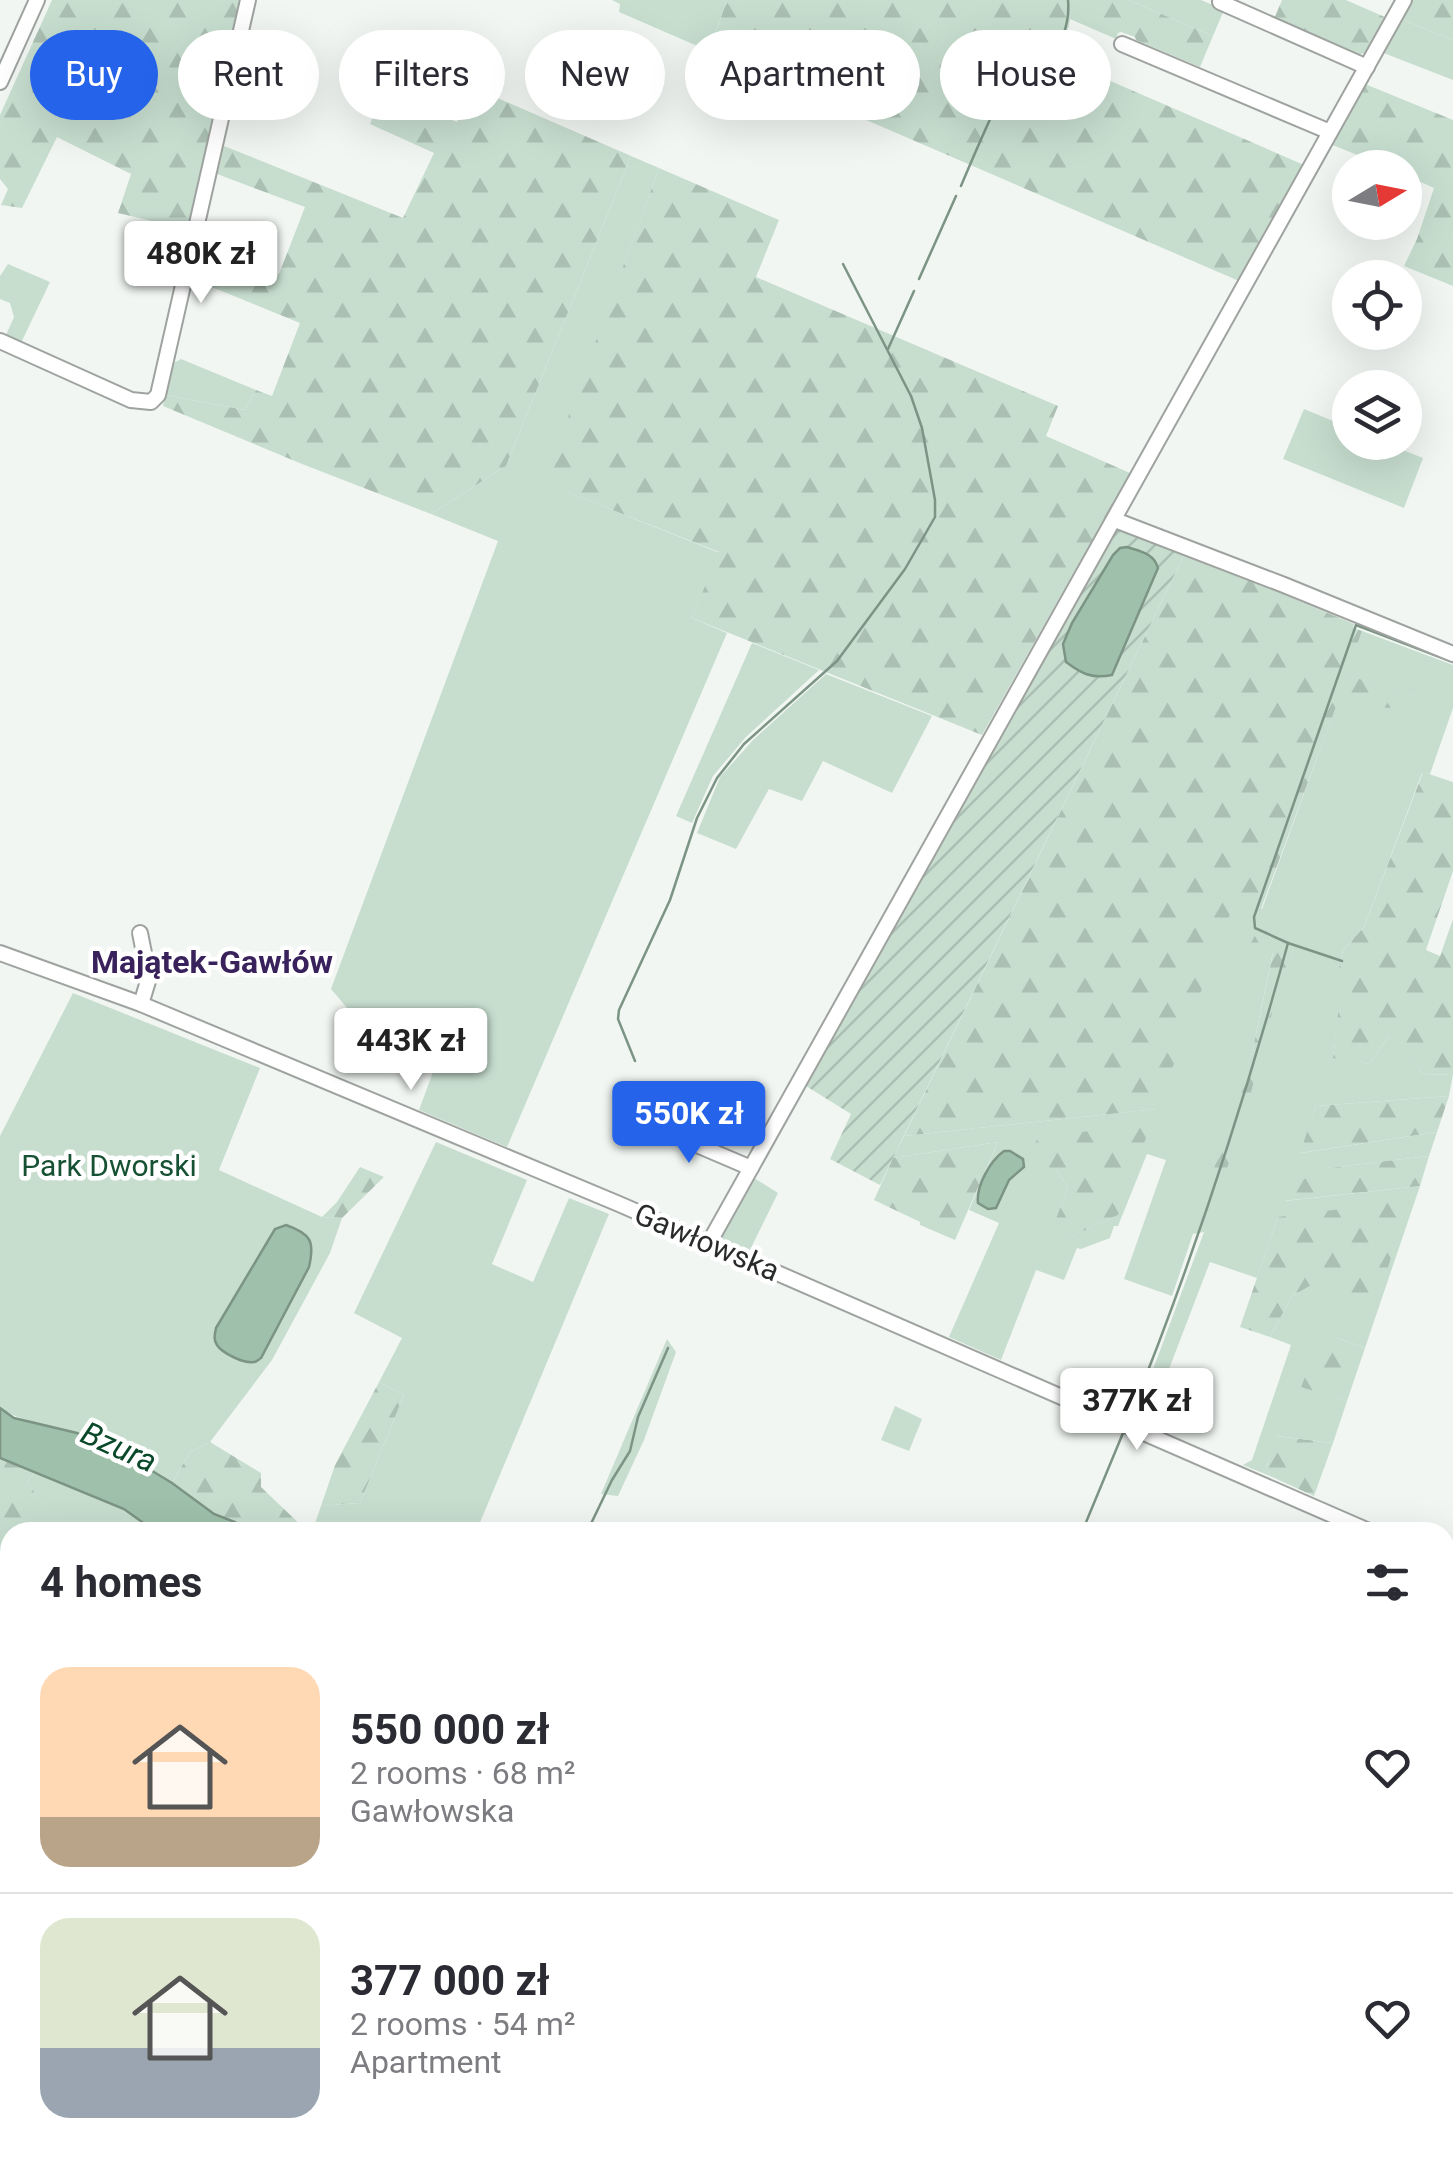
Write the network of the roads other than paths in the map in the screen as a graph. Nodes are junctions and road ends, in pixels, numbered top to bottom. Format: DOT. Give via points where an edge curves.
graph roads {
  1 [pos="37,0"];
  2 [pos="248,0"];
  3 [pos="1404,0"];
  4 [pos="1220,2"];
  5 [pos="1122,44"];
  6 [pos="1367,66"];
  7 [pos="0,82"];
  8 [pos="1330,132"];
  9 [pos="0,340"];
  10 [pos="1115,520"];
  11 [pos="1453,654"];
  12 [pos="140,934"];
  13 [pos="0,953"];
  14 [pos="140,1004"];
  15 [pos="653,1118"];
  16 [pos="751,1168"];
  17 [pos="709,1243"];
  18 [pos="1348,1522"];
  1 -- 7 [label="street"];
  2 -- 9 [label="street" via="158,395 150,402 130,400"];
  3 -- 6 [label="street"];
  4 -- 6 [label="street"];
  5 -- 8 [label="street"];
  6 -- 8 [label="street"];
  8 -- 10 [label="street"];
  10 -- 11 [label="street"];
  10 -- 16 [label="street"];
  12 -- 14 [label="street" via="149,978"];
  13 -- 14 [label="street, Gawłowska"];
  14 -- 17 [label="street, Gawłowska"];
  15 -- 16 [label="street"];
  16 -- 17 [label="street"];
  17 -- 18 [label="street, Gawłowska"];
}
